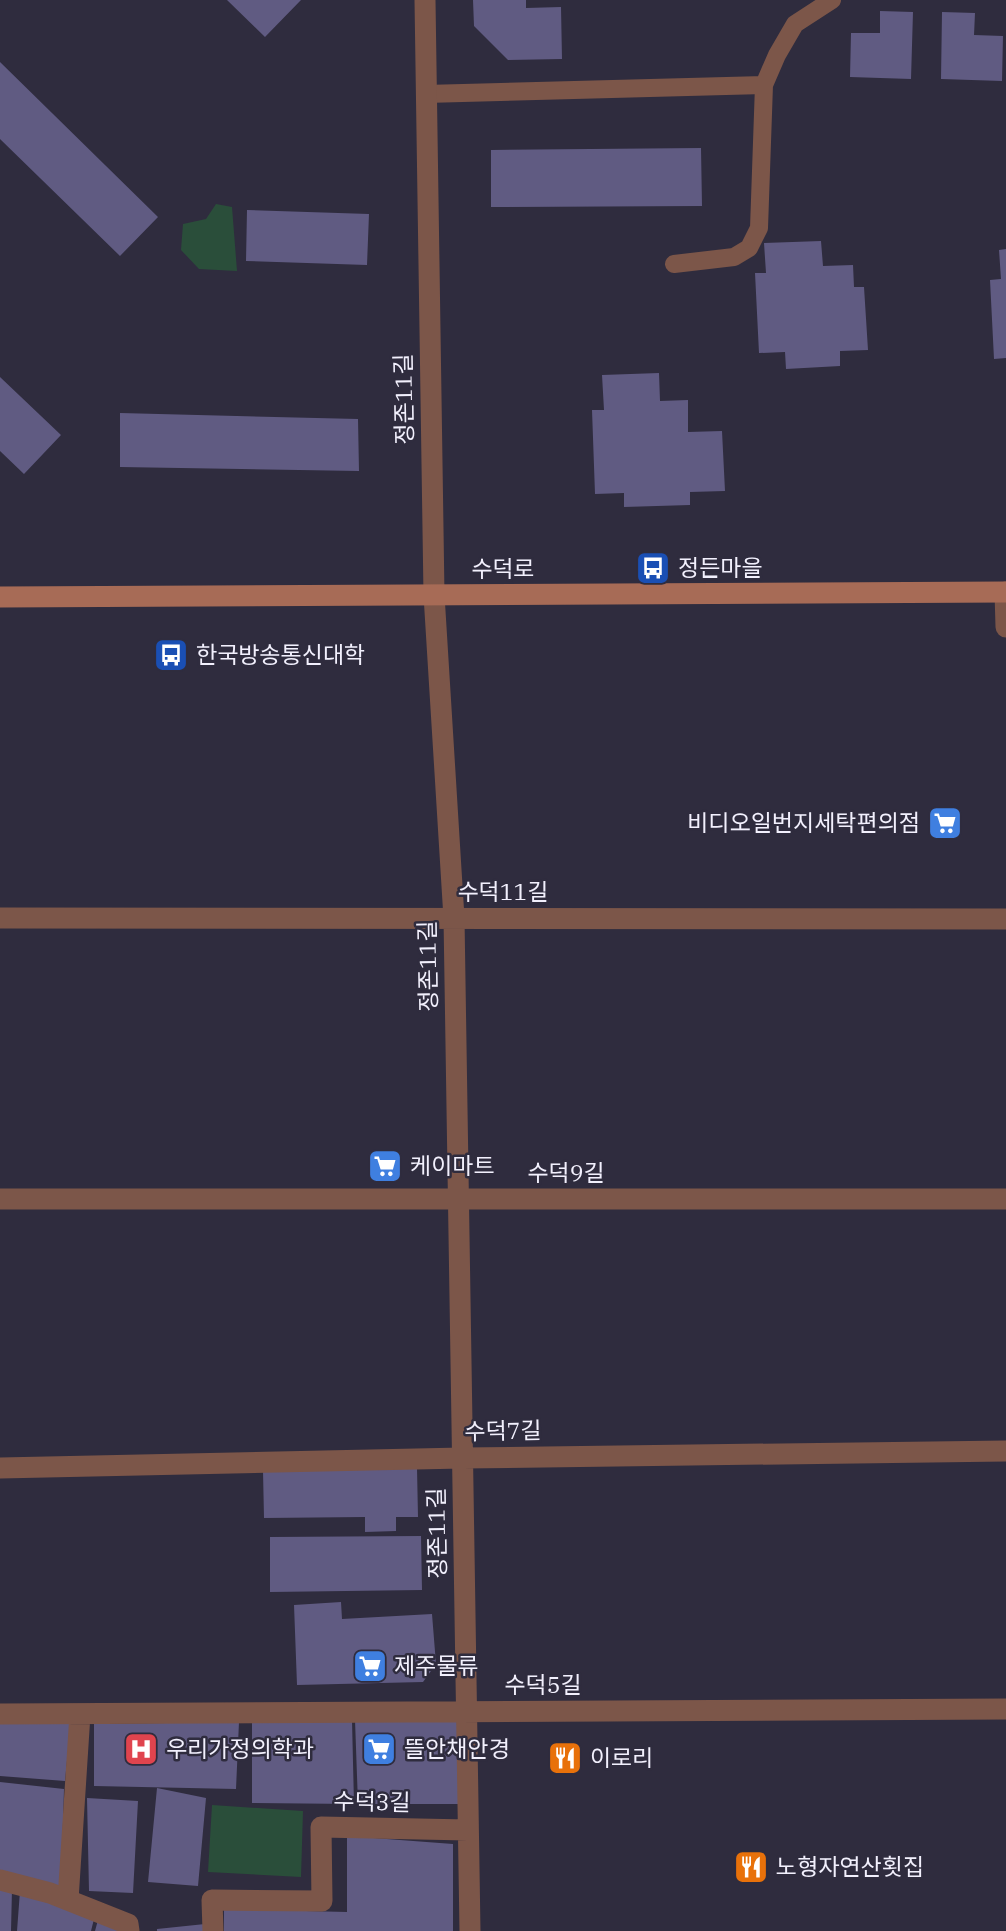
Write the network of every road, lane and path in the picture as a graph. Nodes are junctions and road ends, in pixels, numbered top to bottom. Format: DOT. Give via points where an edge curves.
graph roads {
  1 [pos="425,0"];
  2 [pos="832,0"];
  3 [pos="764,85"];
  4 [pos="425,94"];
  5 [pos="674,264"];
  6 [pos="1006,592"];
  7 [pos="433,595"];
  8 [pos="0,597"];
  9 [pos="1006,627"];
  10 [pos="0,918"];
  11 [pos="454,918"];
  12 [pos="1006,919"];
  13 [pos="0,1199"];
  14 [pos="458,1199"];
  15 [pos="1006,1199"];
  16 [pos="1006,1451"];
  17 [pos="462,1458"];
  18 [pos="0,1468"];
  19 [pos="1006,1709"];
  20 [pos="466,1712"];
  21 [pos="0,1714"];
  22 [pos="80,1714"];
  23 [pos="468,1830"];
  24 [pos="0,1880"];
  25 [pos="68,1900"];
  26 [pos="129,1931"];
  27 [pos="214,1931"];
  28 [pos="470,1931"];
  1 -- 4 [label="street, 정존11길"];
  2 -- 3 [label="lane" via="795,24"];
  3 -- 4 [label="lane"];
  3 -- 5 [label="lane" via="759,228 750,248 734,257"];
  4 -- 7 [label="street, 정존11길"];
  6 -- 7 [label="main road, 수덕로"];
  6 -- 9 [label="street"];
  7 -- 8 [label="main road, 수덕로"];
  7 -- 11 [label="street, 정존11길"];
  10 -- 11 [label="street, 수덕11길"];
  11 -- 12 [label="street, 수덕11길"];
  11 -- 14 [label="street, 정존11길"];
  13 -- 14 [label="street, 수덕9길"];
  14 -- 15 [label="street, 수덕9길"];
  14 -- 17 [label="street, 정존11길"];
  16 -- 17 [label="street, 수덕7길"];
  17 -- 18 [label="street, 수덕7길"];
  17 -- 20 [label="street, 정존11길"];
  19 -- 20 [label="street, 수덕5길"];
  20 -- 22 [label="street, 수덕5길"];
  20 -- 23 [label="street, 정존11길"];
  21 -- 22 [label="street, 수덕5길"];
  22 -- 25 [label="street"];
  23 -- 27 [label="street, 수덕3길" via="321,1827 322,1901 212,1900"];
  23 -- 28 [label="street, 정존11길"];
  24 -- 25 [label="street"];
  25 -- 26 [label="street" via="128,1924"];
}
